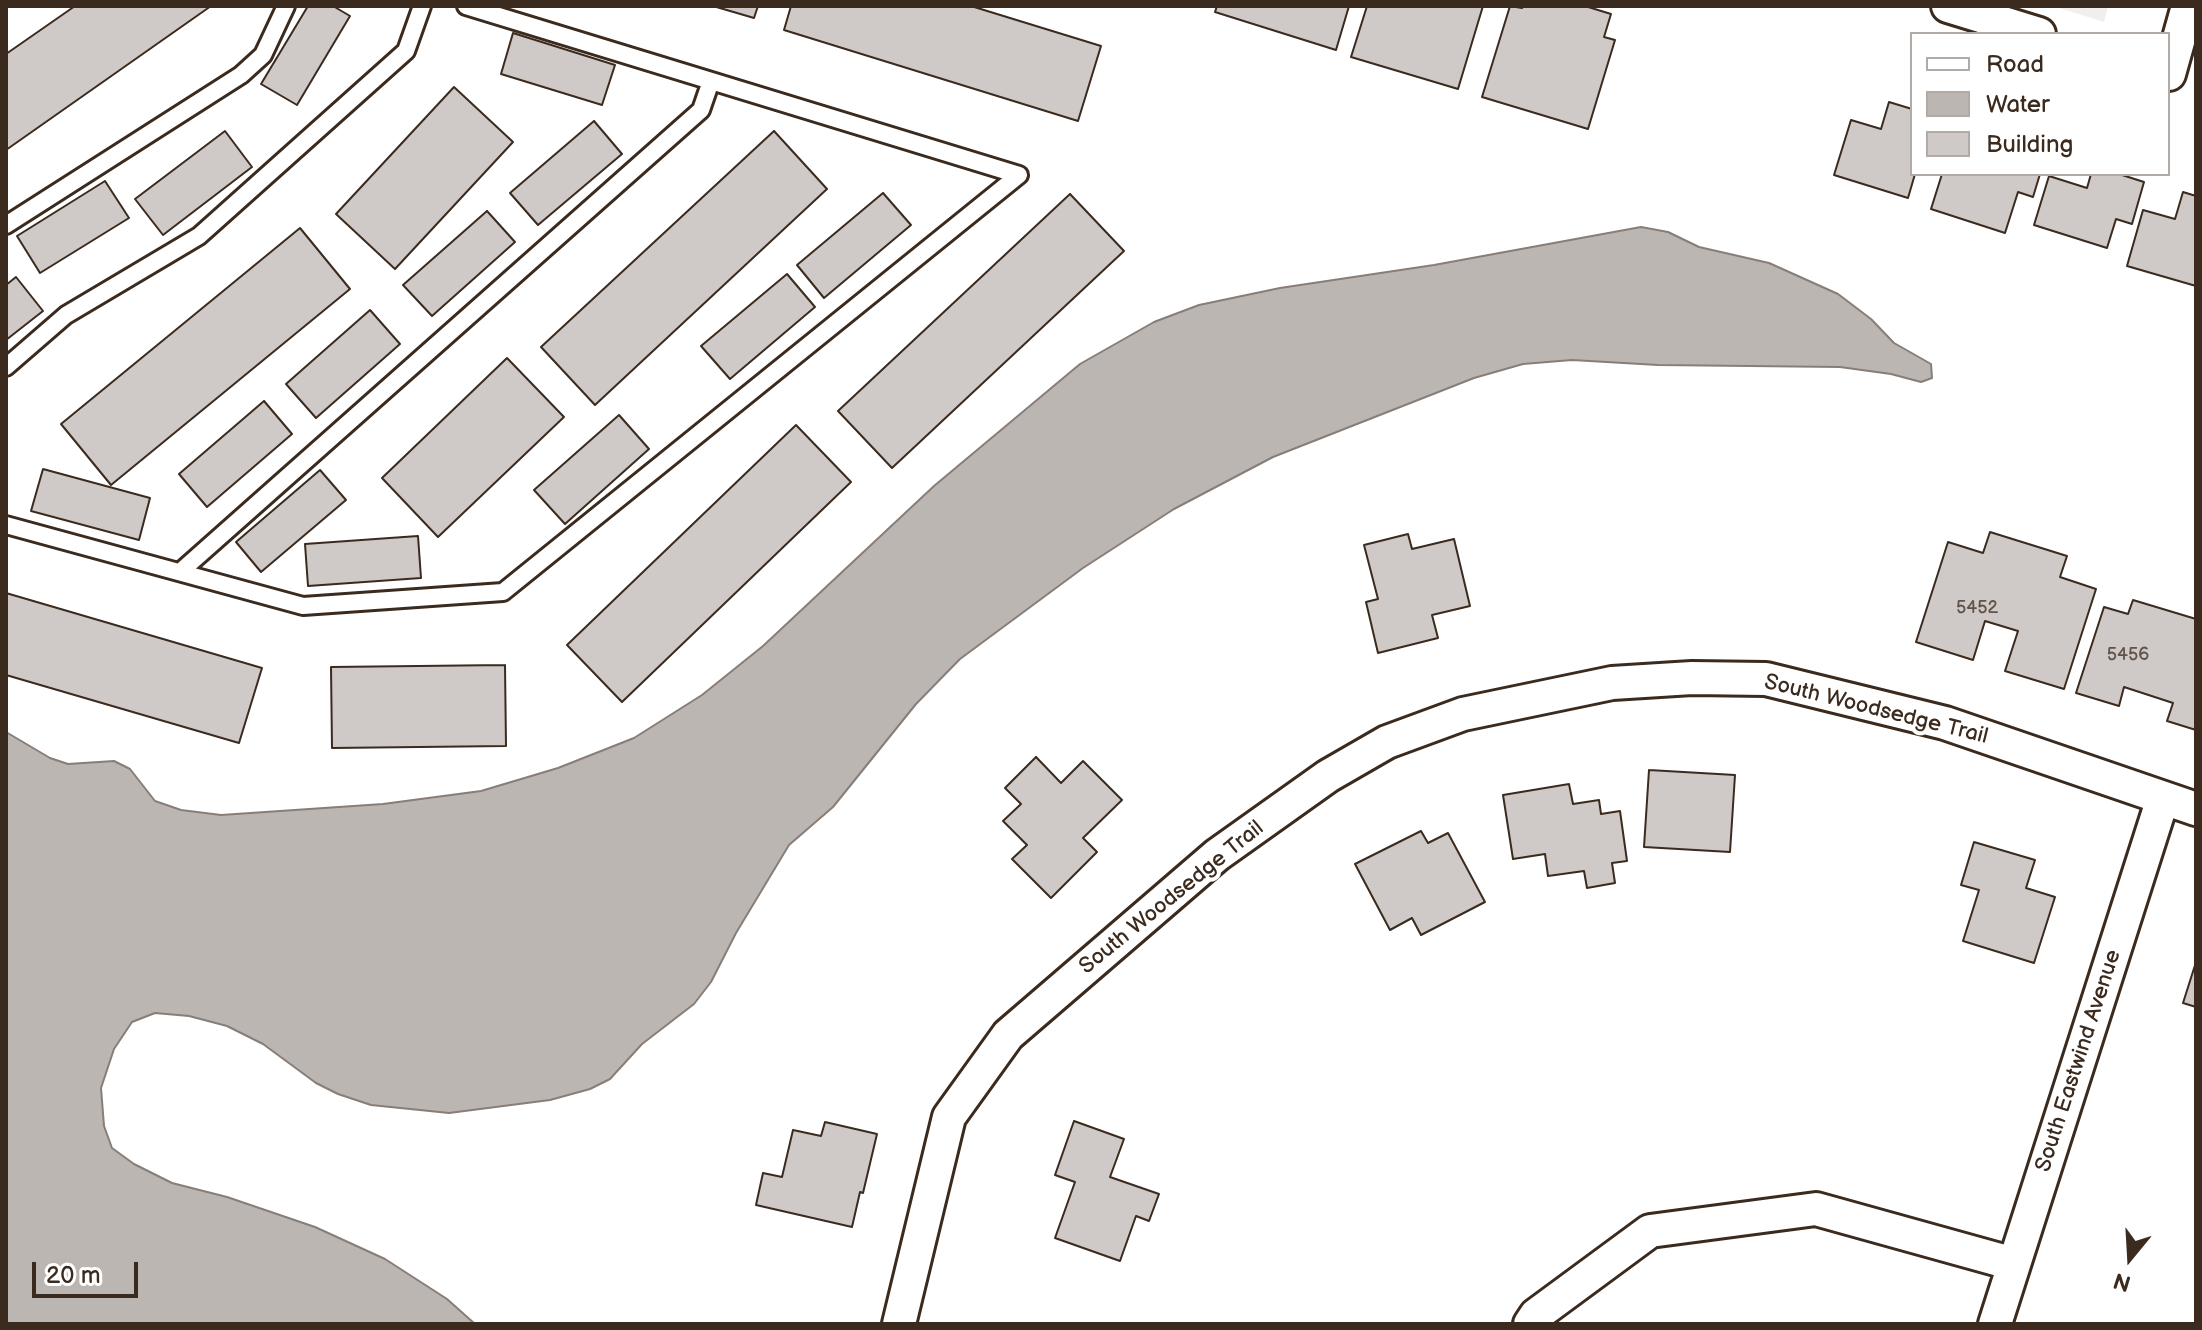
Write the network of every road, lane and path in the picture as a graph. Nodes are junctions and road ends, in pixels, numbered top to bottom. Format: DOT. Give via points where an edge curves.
graph roads {
  1 [pos="286,6"];
  2 [pos="422,6"];
  3 [pos="466,6"];
  4 [pos="1948,6"];
  5 [pos="2188,6"];
  6 [pos="2032,32"];
  7 [pos="2170,67"];
  8 [pos="2170,75"];
  9 [pos="711,81"];
  10 [pos="2196,82"];
  11 [pos="6,225"];
  12 [pos="6,367"];
  13 [pos="6,525"];
  14 [pos="180,572"];
  15 [pos="2163,798"];
  16 [pos="2196,809"];
  17 [pos="2014,1264"];
  18 [pos="899,1324"];
  19 [pos="1530,1324"];
  20 [pos="1995,1324"];
  1 -- 11 [label="lane" via="263,55 241,75"];
  2 -- 12 [label="lane" via="406,51 199,236 66,315"];
  3 -- 9 [label="lane"];
  4 -- 6 [label="street"];
  5 -- 7 [label="street"];
  8 -- 10 [label="street"];
  9 -- 14 [label="lane" via="701,110"];
  9 -- 14 [label="lane" via="1019,175 503,592 303,606"];
  13 -- 14 [label="lane"];
  15 -- 16 [label="street, South Woodsedge Trail"];
  15 -- 17 [label="street, South Eastwind Avenue"];
  15 -- 18 [label="street, South Woodsedge Trail" via="1945,723 1766,679 1612,683 1463,714 1387,742 1328,776 1217,855 1008,1035 949,1117"];
  17 -- 19 [label="street" via="1816,1209 1650,1231"];
  17 -- 20 [label="street, South Eastwind Avenue"];
}
